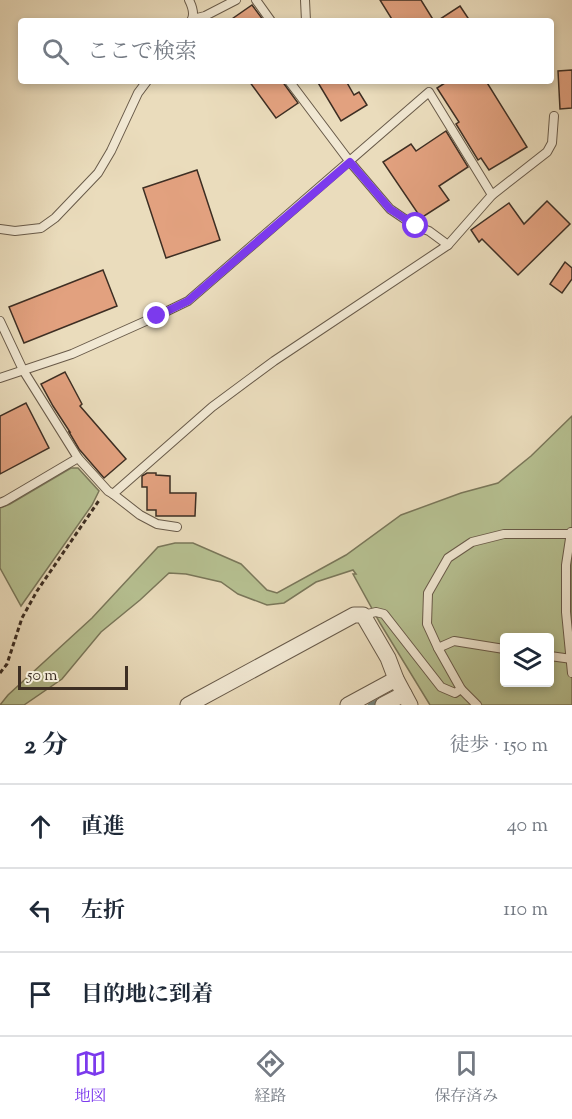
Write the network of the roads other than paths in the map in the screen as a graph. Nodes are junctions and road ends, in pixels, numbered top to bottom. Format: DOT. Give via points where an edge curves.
graph roads {
  1 [pos="189,0"];
  2 [pos="236,0"];
  3 [pos="256,0"];
  4 [pos="304,0"];
  5 [pos="192,18"];
  6 [pos="198,18"];
  7 [pos="269,18"];
  8 [pos="306,18"];
  9 [pos="145,84"];
  10 [pos="292,84"];
  11 [pos="554,116"];
  12 [pos="350,162"];
  13 [pos="492,195"];
  14 [pos="0,229"];
  15 [pos="448,245"];
  16 [pos="0,321"];
  17 [pos="23,370"];
  18 [pos="0,378"];
  19 [pos="78,458"];
  20 [pos="110,492"];
  21 [pos="0,503"];
  22 [pos="177,527"];
  23 [pos="571,532"];
  24 [pos="363,615"];
  25 [pos="500,647"];
  26 [pos="438,648"];
  27 [pos="554,657"];
  28 [pos="571,659"];
  29 [pos="572,673"];
  30 [pos="396,679"];
  31 [pos="461,689"];
  32 [pos="407,699"];
  33 [pos="188,705"];
  34 [pos="348,705"];
  35 [pos="383,705"];
  36 [pos="477,705"];
  1 -- 5 [label="lane"];
  2 -- 6 [label="lane"];
  3 -- 7 [label="lane"];
  4 -- 8 [label="lane"];
  9 -- 14 [label="lane" via="98,173 55,218 41,228"];
  10 -- 12 [label="lane"];
  11 -- 13 [label="lane" via="552,143 547,152"];
  12 -- 13 [label="lane" via="429,92"];
  12 -- 15 [label="lane" via="390,209"];
  12 -- 17 [label="lane" via="188,301 72,354"];
  13 -- 15 [label="lane"];
  15 -- 20 [label="lane" via="212,407"];
  16 -- 17 [label="lane"];
  17 -- 18 [label="lane"];
  17 -- 19 [label="lane"];
  19 -- 20 [label="lane"];
  19 -- 21 [label="lane"];
  20 -- 22 [label="lane" via="157,524"];
  23 -- 26 [label="lane" via="504,534 472,542 448,558 428,593 427,624"];
  23 -- 28 [label="lane" via="566,612"];
  24 -- 30 [label="street"];
  24 -- 31 [label="lane" via="384,614 441,687 455,693"];
  24 -- 33 [label="street" via="354,615"];
  25 -- 26 [label="lane" via="454,641"];
  26 -- 31 [label="lane"];
  27 -- 28 [label="lane"];
  28 -- 29 [label="lane"];
  30 -- 32 [label="street"];
  30 -- 34 [label="street"];
  31 -- 36 [label="lane"];
  32 -- 35 [label="street"];
}
